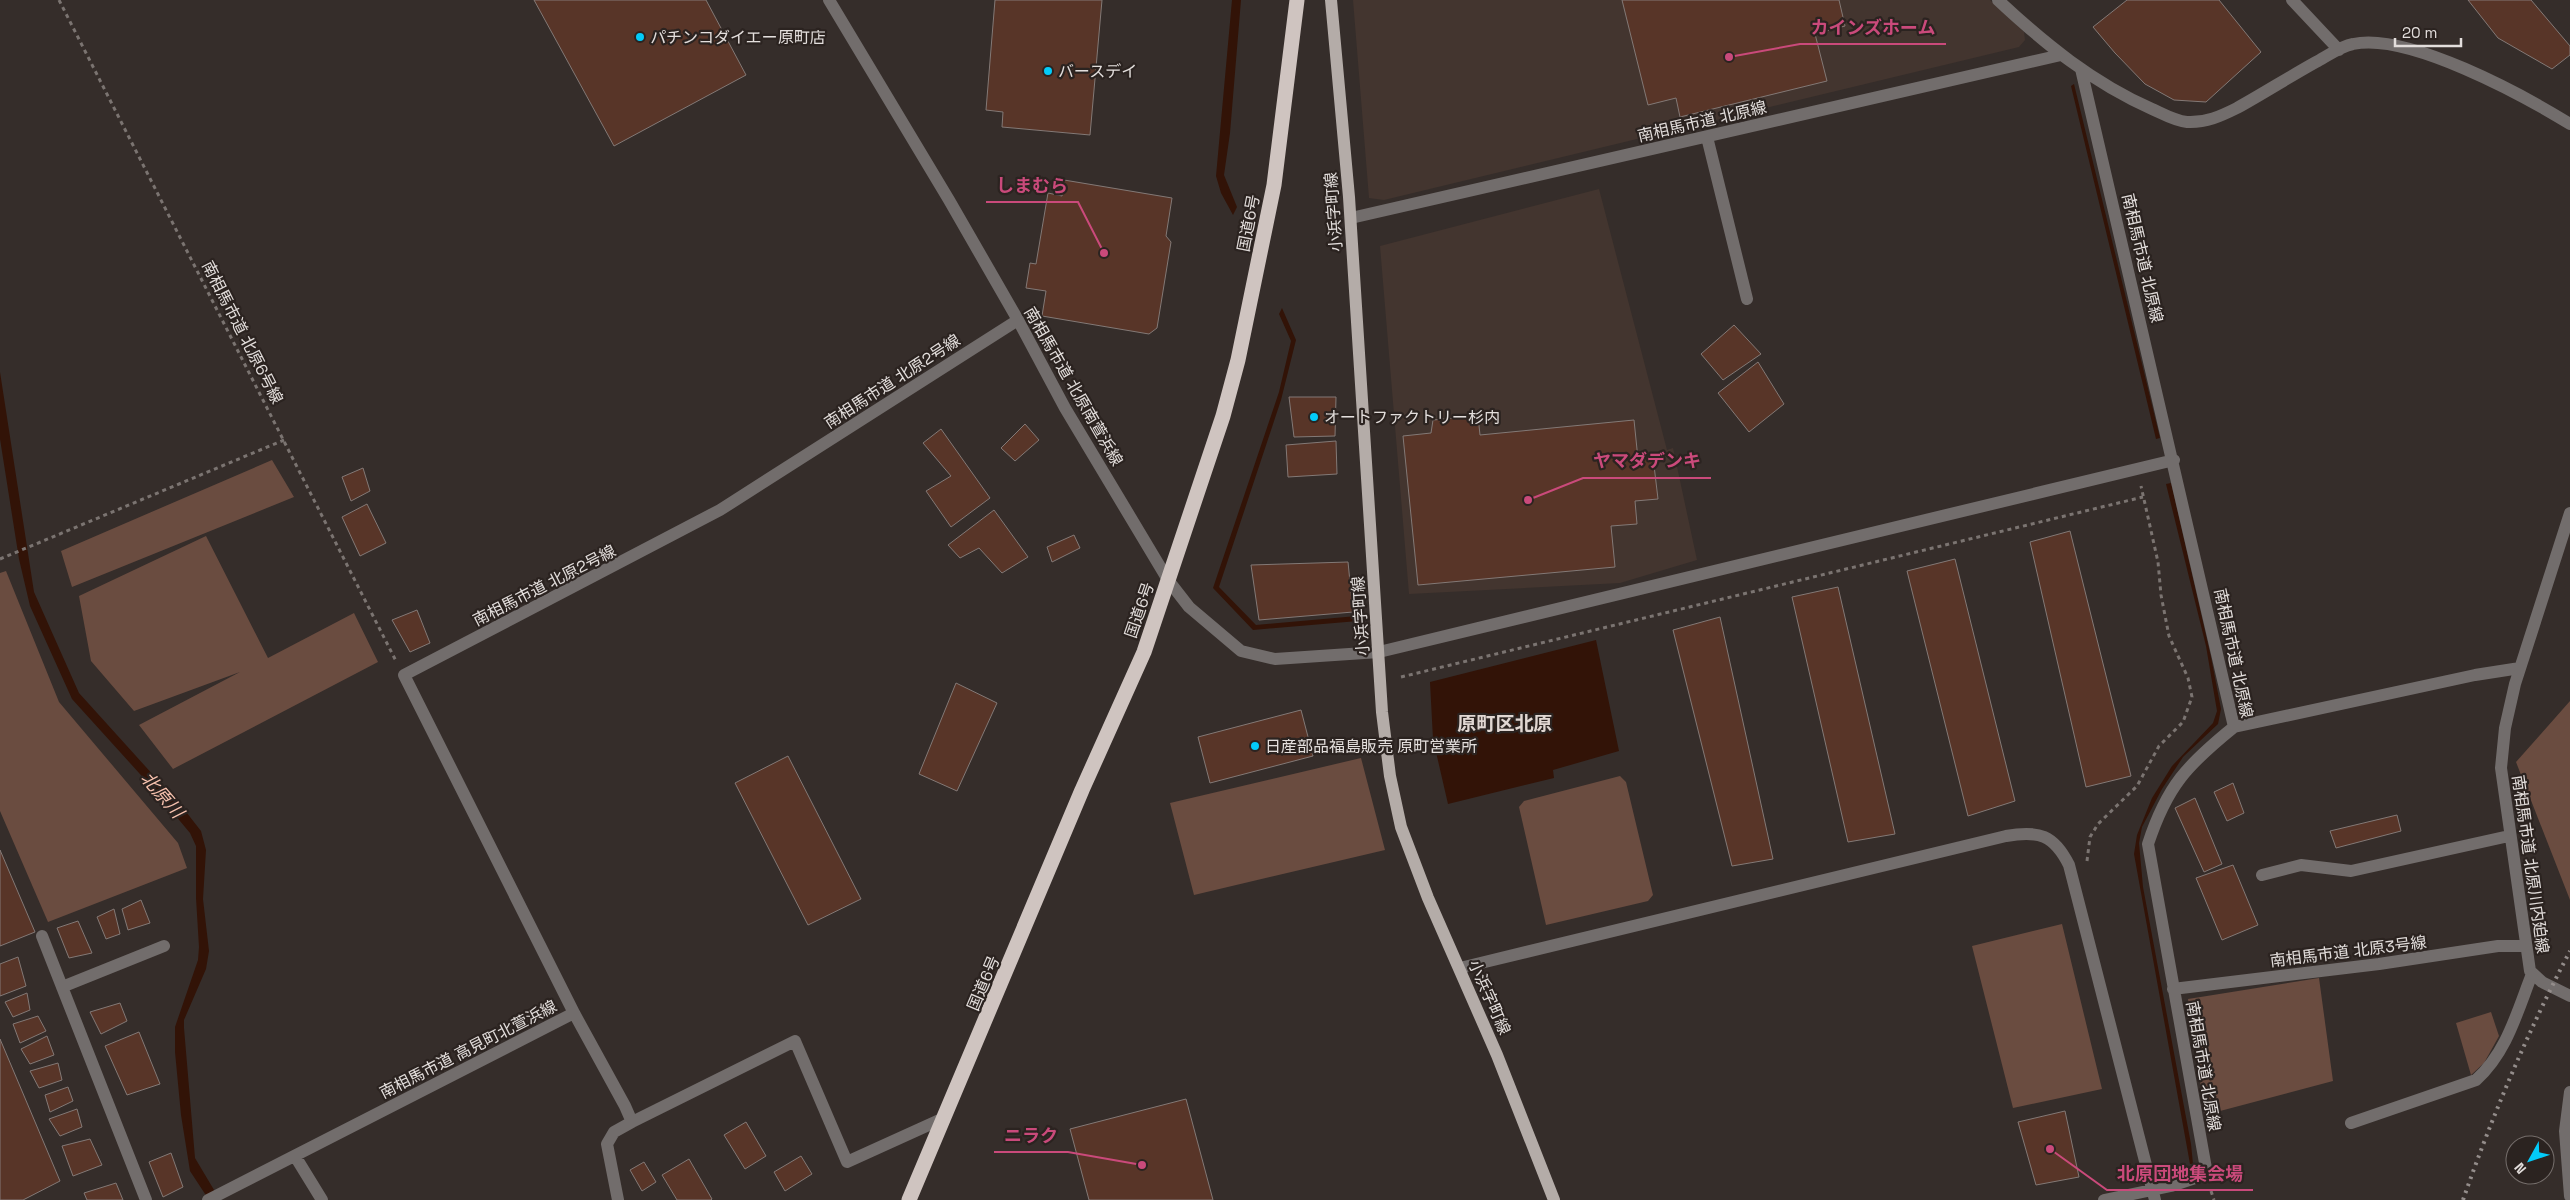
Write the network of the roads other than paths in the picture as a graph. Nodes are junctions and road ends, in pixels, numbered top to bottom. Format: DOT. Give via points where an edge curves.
graph roads {
  1 [pos="829,0"];
  2 [pos="1297,0"];
  3 [pos="1331,0"];
  4 [pos="1998,0"];
  5 [pos="2292,0"];
  6 [pos="2339,50"];
  7 [pos="2061,55"];
  8 [pos="2082,69"];
  9 [pos="2570,124"];
  10 [pos="1707,137"];
  11 [pos="1351,218"];
  12 [pos="1747,299"];
  13 [pos="1018,320"];
  14 [pos="2174,460"];
  15 [pos="2570,513"];
  16 [pos="1168,580"];
  17 [pos="1379,652"];
  18 [pos="2520,668"];
  19 [pos="2234,727"];
  20 [pos="2510,836"];
  21 [pos="2262,876"];
  22 [pos="42,936"];
  23 [pos="164,946"];
  24 [pos="2526,946"];
  25 [pos="1460,968"];
  26 [pos="2532,974"];
  27 [pos="62,987"];
  28 [pos="2173,989"];
  29 [pos="2570,996"];
  30 [pos="574,1013"];
  31 [pos="2570,1092"];
  32 [pos="944,1118"];
  33 [pos="632,1122"];
  34 [pos="2351,1123"];
  35 [pos="294,1156"];
  36 [pos="2153,1195"];
  37 [pos="2570,1196"];
  38 [pos="146,1200"];
  39 [pos="208,1200"];
  40 [pos="322,1200"];
  41 [pos="618,1200"];
  42 [pos="909,1200"];
  43 [pos="1554,1200"];
  44 [pos="2104,1200"];
  1 -- 13 [label="street, 南相馬市道 北原南萱浜線"];
  2 -- 16 [label="highway, 国道6号" via="1274,185 1238,360 1223,416"];
  3 -- 11 [label="main road, 小浜字町線"];
  4 -- 7 [label="street"];
  5 -- 6 [label="street"];
  6 -- 8 [label="street" via="2236,108 2211,120 2198,122 2174,120 2110,88"];
  6 -- 9 [label="street" via="2353,44 2380,42 2412,50 2468,71"];
  7 -- 8 [label="street"];
  7 -- 10 [label="street, 南相馬市道 北原線"];
  8 -- 14 [label="street, 南相馬市道 北原線"];
  10 -- 11 [label="street, 南相馬市道 北原線"];
  10 -- 12 [label="street"];
  11 -- 17 [label="main road, 小浜字町線"];
  13 -- 16 [label="street, 南相馬市道 北原南萱浜線" via="1065,408"];
  13 -- 30 [label="street, 南相馬市道 北原2号線" via="720,510 404,675"];
  14 -- 17 [label="street, 南相馬市道 北原南萱浜線"];
  14 -- 19 [label="street, 南相馬市道 北原線"];
  15 -- 18 [label="street, 南相馬市道 北原川内廹線"];
  16 -- 17 [label="street, 南相馬市道 北原南萱浜線" via="1189,607 1240,651 1275,659"];
  16 -- 32 [label="highway, 国道6号" via="1144,652 1082,790"];
  17 -- 25 [label="main road, 小浜字町線" via="1390,776 1401,827"];
  18 -- 19 [label="street"];
  18 -- 20 [label="street, 南相馬市道 北原川内廹線" via="2505,728 2501,768"];
  19 -- 28 [label="street, 南相馬市道 北原線" via="2202,752 2171,788 2148,844"];
  20 -- 21 [label="street" via="2351,871 2301,865"];
  20 -- 24 [label="street, 南相馬市道 北原川内廹線"];
  22 -- 27 [label="street"];
  23 -- 27 [label="street"];
  24 -- 26 [label="street, 南相馬市道 北原川内廹線"];
  24 -- 28 [label="street, 南相馬市道 北原3号線" via="2498,946"];
  25 -- 36 [label="street" via="2006,836 2026,833 2044,837 2060,848 2069,865"];
  25 -- 43 [label="main road, 小浜字町線" via="1498,1055"];
  26 -- 29 [label="street, 南相馬市道 北原川内廹線"];
  26 -- 34 [label="street" via="2502,1049 2492,1066 2476,1080"];
  27 -- 38 [label="street"];
  28 -- 36 [label="street, 南相馬市道 北原線" via="2206,1174"];
  30 -- 33 [label="street, 南相馬市道 高見町北萱浜線"];
  30 -- 35 [label="street, 南相馬市道 高見町北萱浜線"];
  31 -- 37 [label="street" via="2565,1131"];
  32 -- 33 [label="street" via="848,1162 795,1041"];
  32 -- 42 [label="highway, 国道6号"];
  33 -- 41 [label="street" via="614,1132 607,1144"];
  35 -- 39 [label="street, 南相馬市道 高見町北萱浜線"];
  35 -- 40 [label="street"];
  36 -- 44 [label="street, 南相馬市道 北原線"];
}
